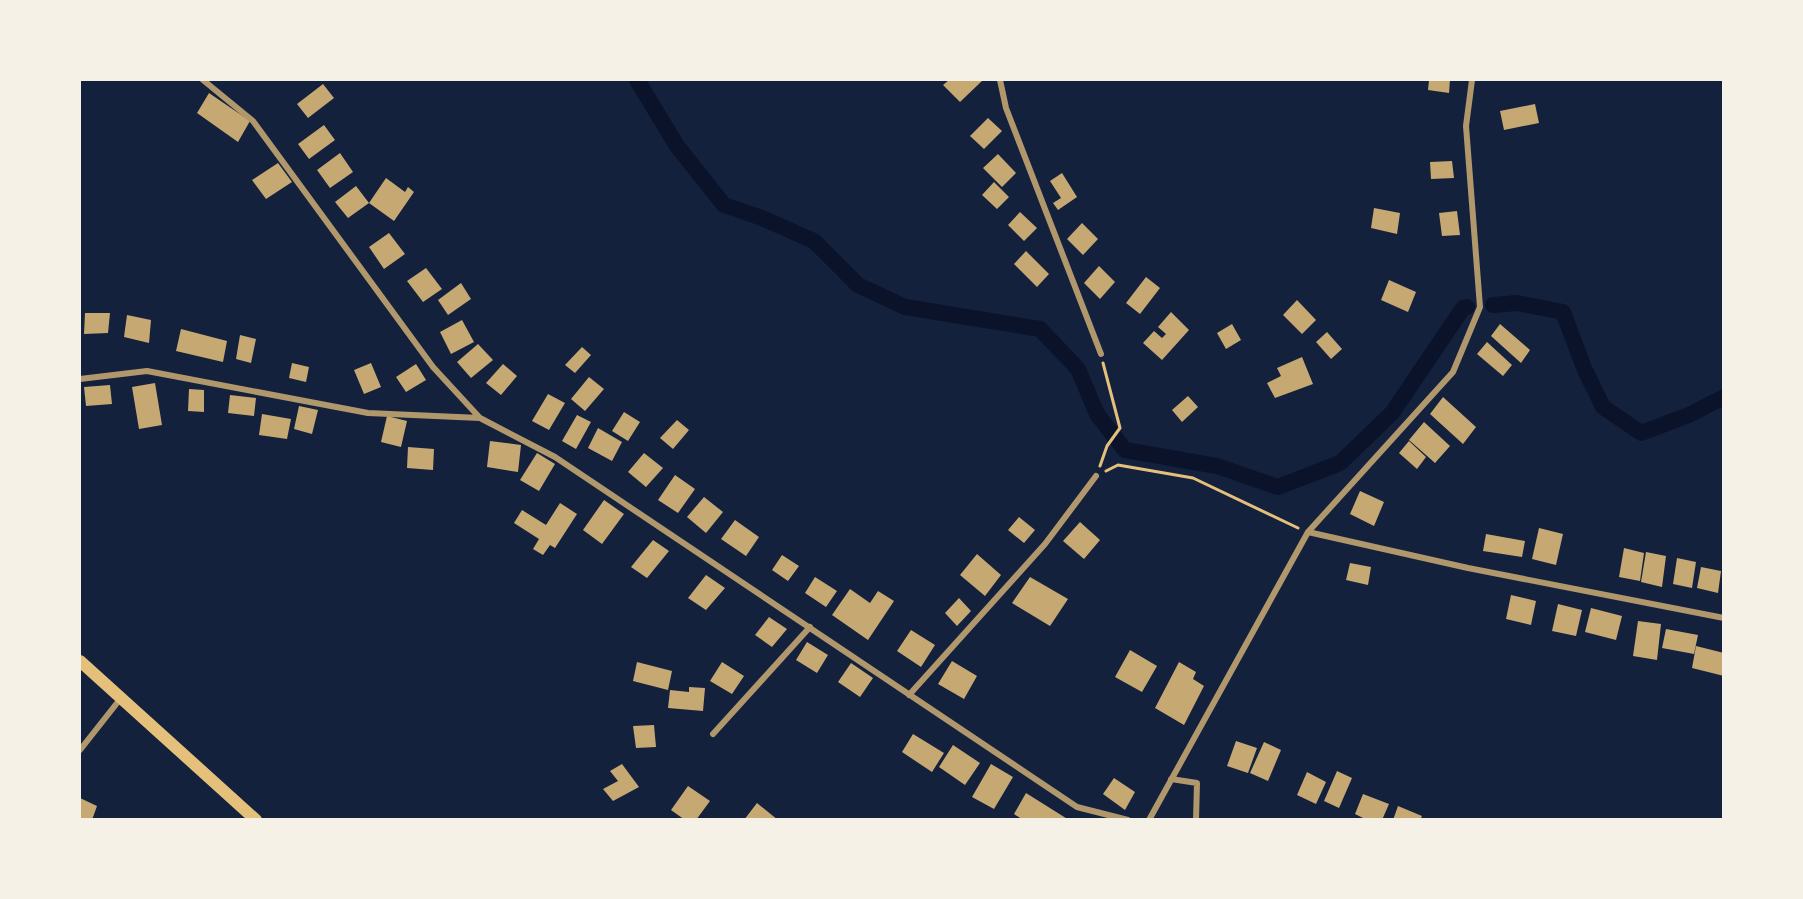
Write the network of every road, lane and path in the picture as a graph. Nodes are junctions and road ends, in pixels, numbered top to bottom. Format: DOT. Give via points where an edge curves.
graph roads {
  1 [pos="203,80"];
  2 [pos="999,80"];
  3 [pos="1472,80"];
  4 [pos="1101,354"];
  5 [pos="80,379"];
  6 [pos="480,418"];
  7 [pos="1096,476"];
  8 [pos="1308,532"];
  9 [pos="1724,618"];
  10 [pos="810,627"];
  11 [pos="80,661"];
  12 [pos="909,695"];
  13 [pos="122,698"];
  14 [pos="714,735"];
  15 [pos="80,750"];
  16 [pos="1171,779"];
  17 [pos="256,819"];
  18 [pos="1128,819"];
  19 [pos="1149,819"];
  20 [pos="1196,819"];
  1 -- 6 [label="street" via="253,121 433,367"];
  2 -- 4 [label="street" via="1006,108"];
  3 -- 8 [label="street" via="1467,126 1480,307 1453,372"];
  4 -- 7 [label="path" via="1120,428 1107,446"];
  5 -- 6 [label="street" via="147,371 369,413"];
  6 -- 10 [label="street" via="555,456"];
  7 -- 8 [label="path" via="1118,465 1193,478"];
  7 -- 12 [label="street" via="1045,543"];
  8 -- 9 [label="street"];
  8 -- 16 [label="street"];
  10 -- 12 [label="street"];
  10 -- 14 [label="street"];
  11 -- 13 [label="highway"];
  12 -- 18 [label="street" via="1077,807"];
  13 -- 15 [label="street"];
  13 -- 17 [label="highway"];
  16 -- 19 [label="street"];
  16 -- 20 [label="street" via="1197,783"];
}
